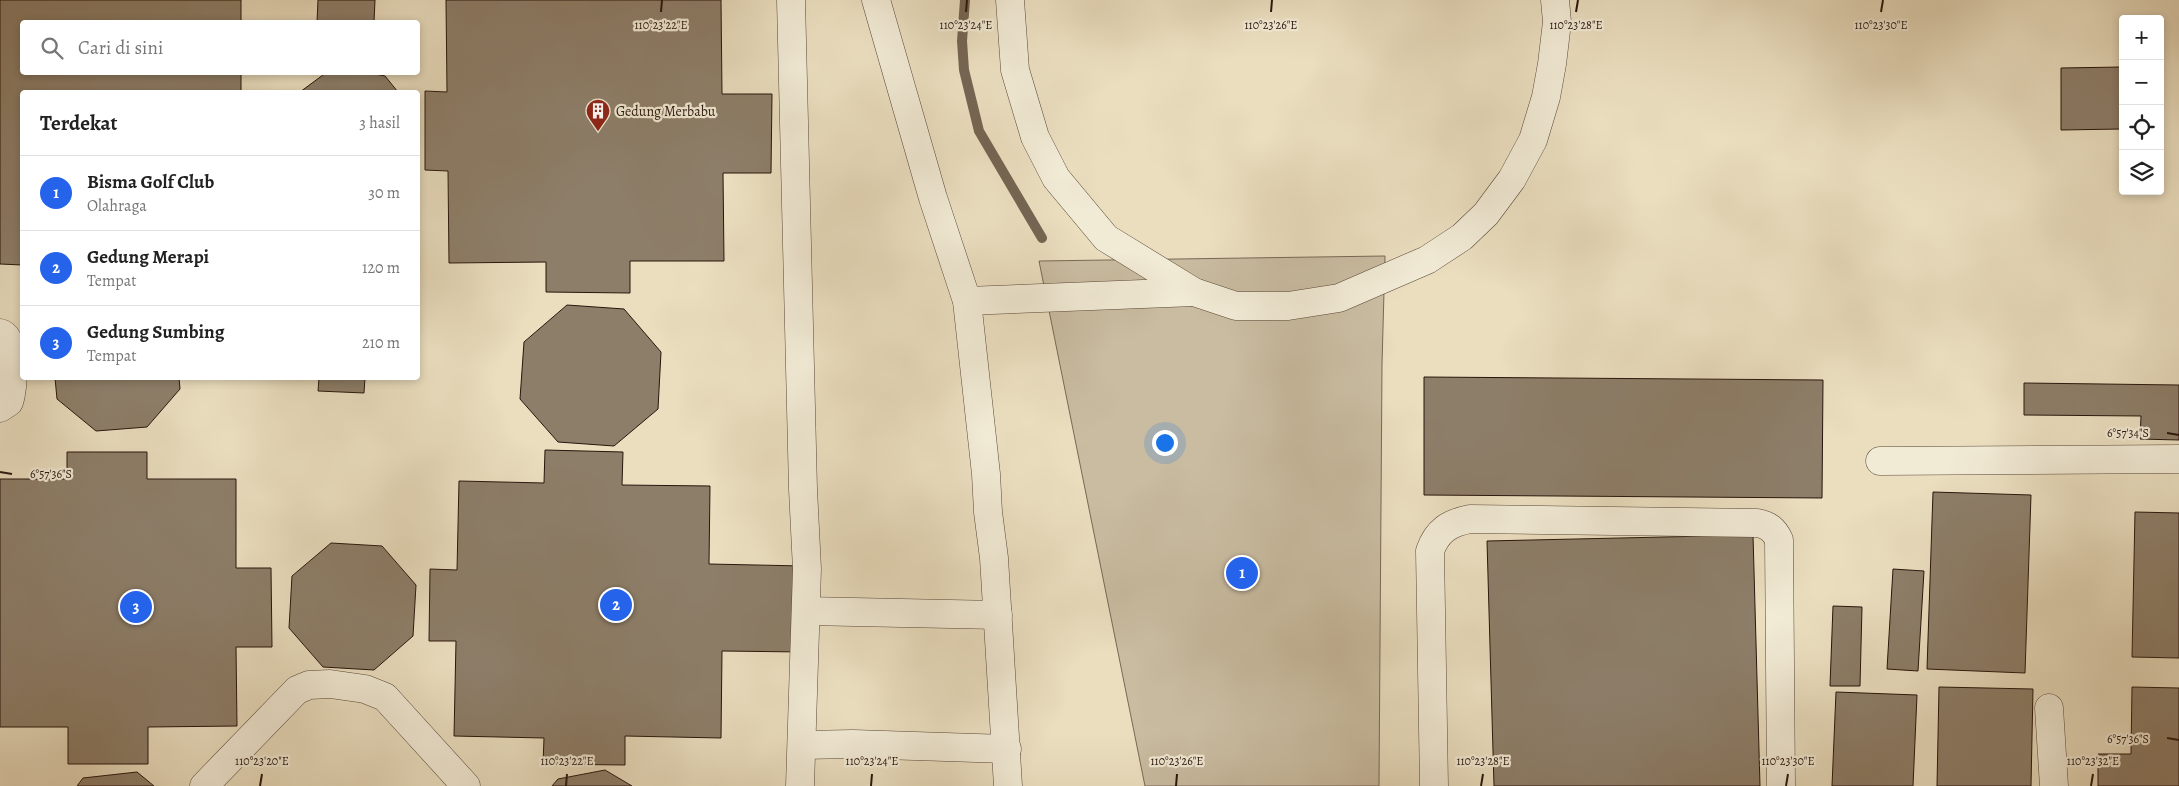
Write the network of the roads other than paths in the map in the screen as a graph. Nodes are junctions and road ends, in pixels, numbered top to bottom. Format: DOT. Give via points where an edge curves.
graph roads {
  1 [pos="791,0"];
  2 [pos="876,0"];
  3 [pos="1010,0"];
  4 [pos="1555,0"];
  5 [pos="1194,292"];
  6 [pos="967,302"];
  7 [pos="0,333"];
  8 [pos="0,408"];
  9 [pos="2179,460"];
  10 [pos="1880,461"];
  11 [pos="806,611"];
  12 [pos="998,615"];
  13 [pos="2049,708"];
  14 [pos="802,745"];
  15 [pos="1006,749"];
  16 [pos="204,786"];
  17 [pos="466,786"];
  18 [pos="800,786"];
  19 [pos="1008,786"];
  20 [pos="1434,786"];
  21 [pos="1781,786"];
  22 [pos="2054,786"];
  1 -- 11 [label="lane"];
  2 -- 6 [label="lane" via="930,188"];
  3 -- 5 [label="lane" via="1015,70 1035,137 1056,178 1106,238"];
  4 -- 5 [label="lane" via="1557,22 1552,64 1533,140 1512,179 1486,214 1462,237 1427,260 1339,298 1288,306 1236,306"];
  5 -- 6 [label="lane"];
  6 -- 12 [label="lane"];
  7 -- 8 [label="lane" via="6,335 10,342 13,383 9,402"];
  9 -- 10 [label="lane"];
  11 -- 12 [label="lane"];
  11 -- 14 [label="lane"];
  12 -- 15 [label="lane"];
  13 -- 22 [label="lane"];
  14 -- 15 [label="lane"];
  14 -- 18 [label="lane"];
  15 -- 19 [label="lane"];
  16 -- 17 [label="lane" via="297,690 309,685 330,684 365,689 385,697"];
  20 -- 21 [label="lane" via="1430,551 1441,531 1470,519 1757,523 1772,528 1779,540"];
}
